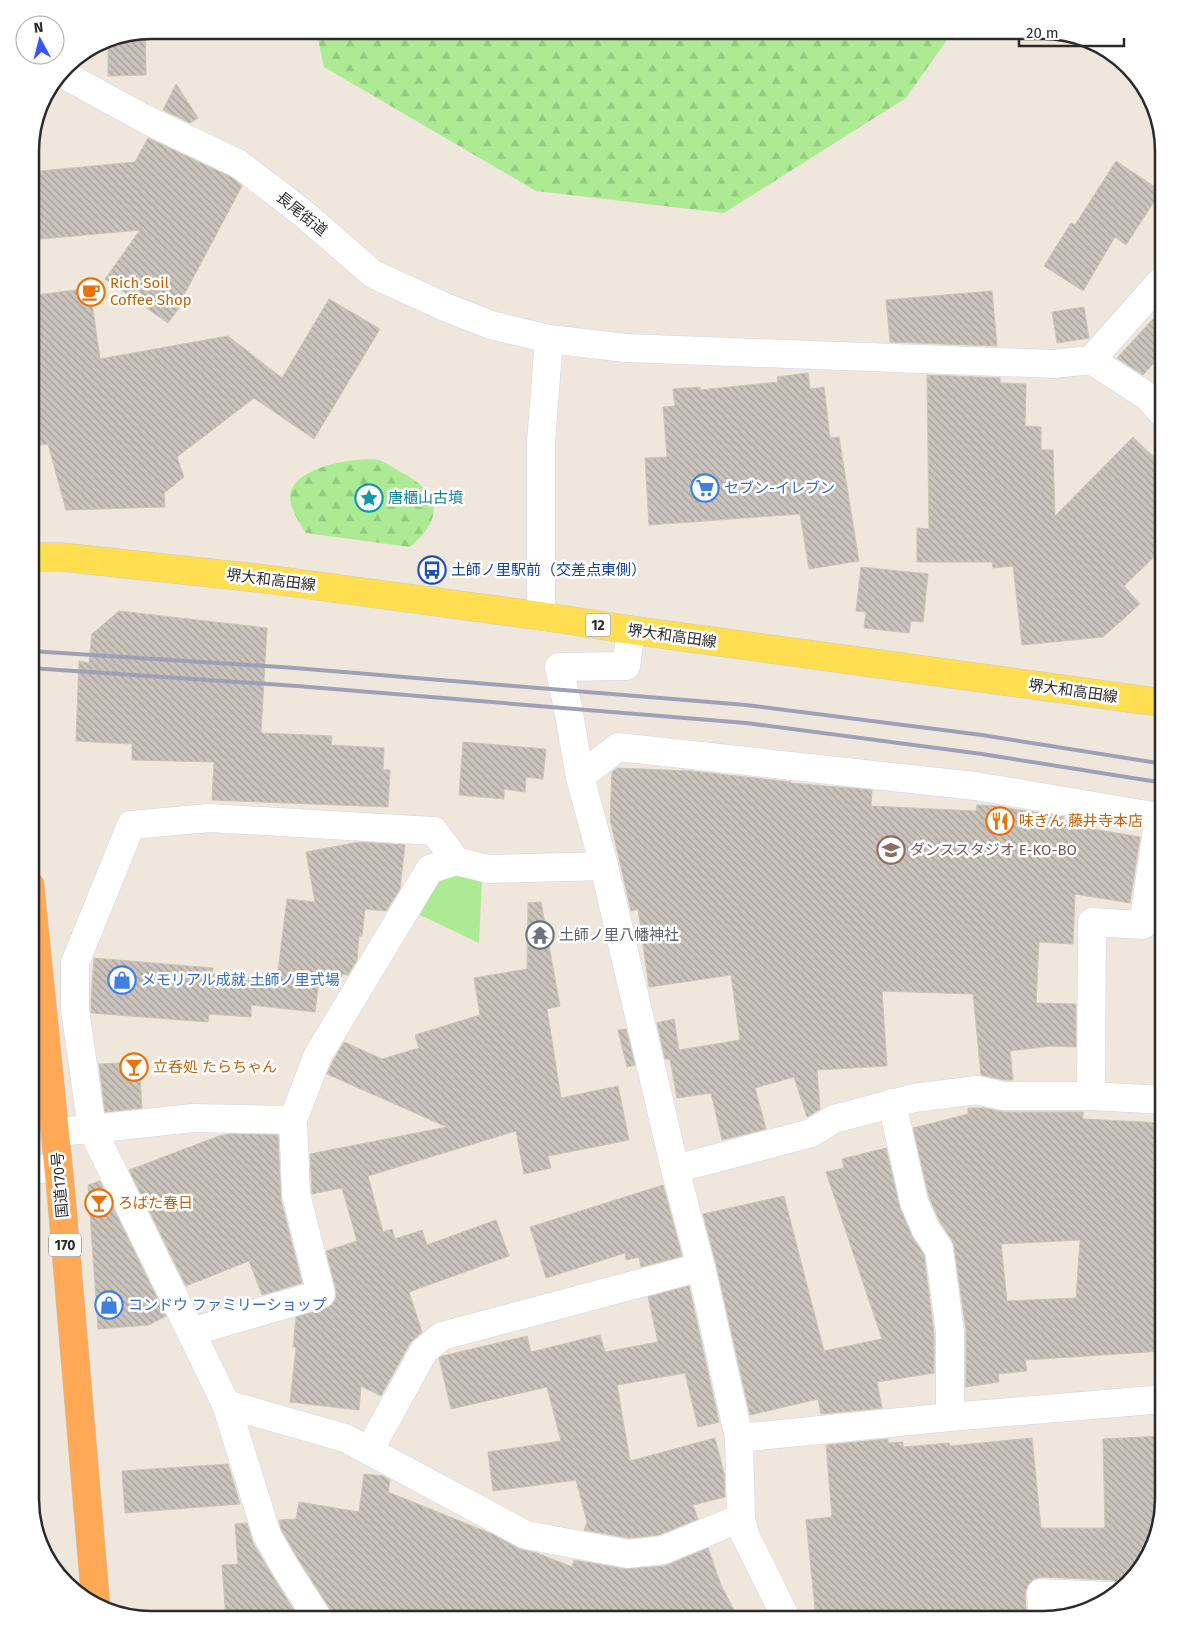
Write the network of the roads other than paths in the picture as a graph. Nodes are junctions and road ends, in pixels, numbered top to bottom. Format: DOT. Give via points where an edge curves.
graph roads {
  1 [pos="67,76"];
  2 [pos="1155,288"];
  3 [pos="549,339"];
  4 [pos="1091,360"];
  5 [pos="1155,404"];
  6 [pos="39,557"];
  7 [pos="541,616"];
  8 [pos="631,630"];
  9 [pos="1155,702"];
  10 [pos="580,777"];
  11 [pos="1155,816"];
  12 [pos="1155,839"];
  13 [pos="456,861"];
  14 [pos="604,866"];
  15 [pos="39,974"];
  16 [pos="1092,1096"];
  17 [pos="1155,1100"];
  18 [pos="892,1104"];
  19 [pos="293,1120"];
  20 [pos="92,1129"];
  21 [pos="55,1132"];
  22 [pos="58,1167"];
  23 [pos="39,1169"];
  24 [pos="675,1169"];
  25 [pos="701,1267"];
  26 [pos="190,1332"];
  27 [pos="1155,1400"];
  28 [pos="226,1404"];
  29 [pos="950,1417"];
  30 [pos="739,1438"];
  31 [pos="369,1451"];
  32 [pos="741,1518"];
  33 [pos="95,1596"];
  34 [pos="1100,1596"];
  35 [pos="313,1611"];
  36 [pos="783,1611"];
  37 [pos="1042,1611"];
  1 -- 3 [label="street, 長尾街道" via="145,119 239,164 304,214 373,274 491,325"];
  2 -- 4 [label="street"];
  3 -- 4 [label="street, 長尾街道" via="626,348 1053,364"];
  3 -- 7 [label="street" via="541,442"];
  4 -- 5 [label="street"];
  6 -- 7 [label="main road, 堺大和高田線 / 12" via="266,579"];
  7 -- 8 [label="main road, 堺大和高田線 / 12"];
  8 -- 9 [label="main road, 堺大和高田線 / 12"];
  8 -- 10 [label="street" via="626,666 559,667"];
  10 -- 11 [label="street" via="618,748 975,786"];
  10 -- 14 [label="street"];
  12 -- 16 [label="street" via="1143,925 1092,922"];
  13 -- 14 [label="street" via="488,869"];
  13 -- 19 [label="street" via="430,869 318,1055"];
  13 -- 20 [label="street" via="434,831 209,818 131,825 75,963 75,1009"];
  14 -- 24 [label="street"];
  15 -- 21 [label="highway, 国道170号 / 170"];
  16 -- 17 [label="street"];
  16 -- 18 [label="street" via="1003,1096 977,1090"];
  18 -- 24 [label="street" via="834,1119 811,1133"];
  18 -- 29 [label="street" via="914,1202 926,1230 939,1249 950,1332"];
  19 -- 20 [label="street" via="193,1118"];
  19 -- 26 [label="street" via="296,1194 321,1294"];
  20 -- 21 [label="street"];
  20 -- 26 [label="street"];
  21 -- 22 [label="highway, 国道170号 / 170"];
  22 -- 23 [label="street"];
  22 -- 33 [label="highway, 国道170号 / 170"];
  24 -- 25 [label="street"];
  25 -- 30 [label="street"];
  25 -- 31 [label="street" via="442,1336 424,1351"];
  26 -- 28 [label="street"];
  27 -- 29 [label="street"];
  28 -- 31 [label="street" via="345,1438"];
  28 -- 35 [label="street" via="267,1535"];
  29 -- 30 [label="street"];
  30 -- 32 [label="street"];
  31 -- 32 [label="street" via="526,1535 628,1554 662,1550"];
  32 -- 36 [label="street" via="745,1535"];
  34 -- 37 [label="street" via="1041,1593"];
}
